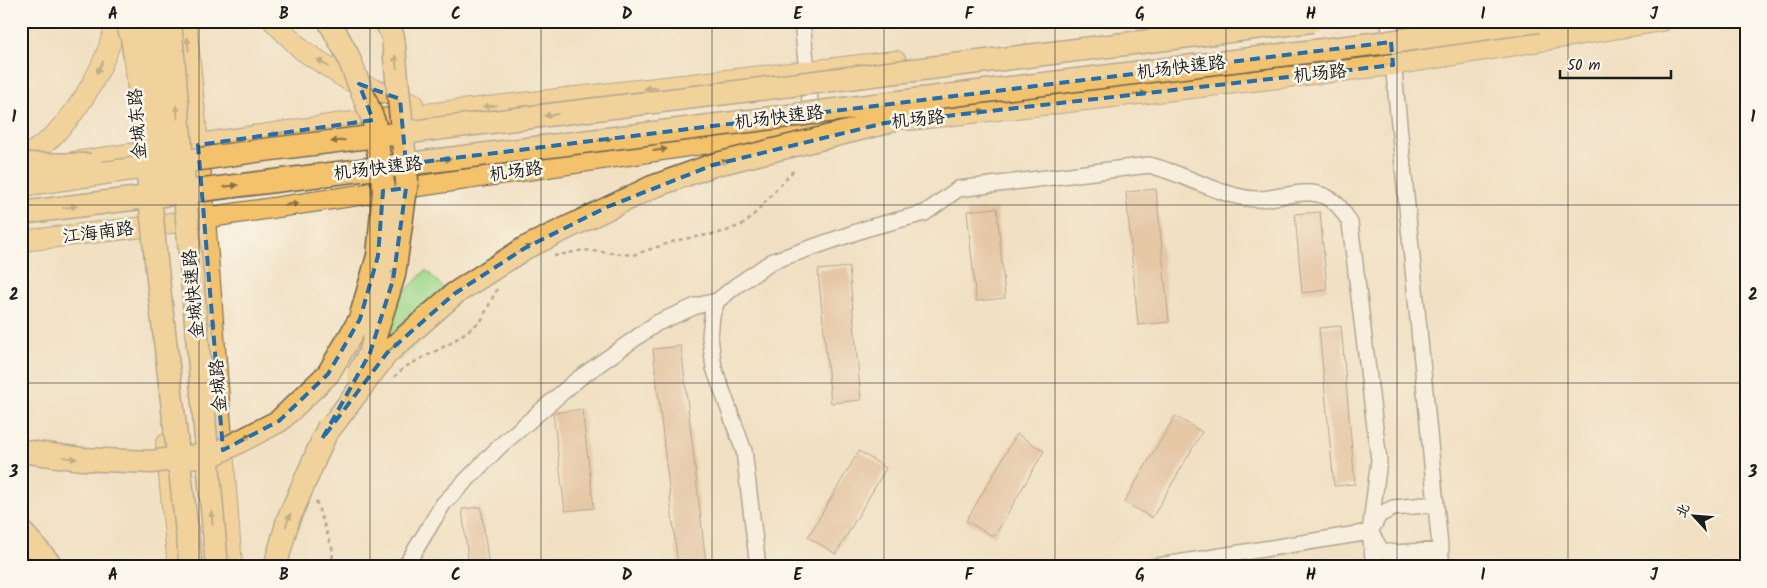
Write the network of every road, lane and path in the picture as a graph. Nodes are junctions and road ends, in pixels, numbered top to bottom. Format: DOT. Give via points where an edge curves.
graph roads {
  1 [pos="116,21"];
  2 [pos="128,21"];
  3 [pos="152,21"];
  4 [pos="170,21"];
  5 [pos="186,21"];
  6 [pos="273,21"];
  7 [pos="329,21"];
  8 [pos="386,21"];
  9 [pos="802,21"];
  10 [pos="1238,21"];
  11 [pos="1312,21"];
  12 [pos="1389,21"];
  13 [pos="1538,21"];
  14 [pos="1662,21"];
  15 [pos="1393,65"];
  16 [pos="807,71"];
  17 [pos="978,92"];
  18 [pos="449,111"];
  19 [pos="813,130"];
  20 [pos="198,145"];
  21 [pos="256,151"];
  22 [pos="139,153"];
  23 [pos="21,159"];
  24 [pos="21,164"];
  25 [pos="21,170"];
  26 [pos="794,170"];
  27 [pos="21,186"];
  28 [pos="21,213"];
  29 [pos="205,217"];
  30 [pos="174,222"];
  31 [pos="144,226"];
  32 [pos="21,241"];
  33 [pos="550,257"];
  34 [pos="500,283"];
  35 [pos="717,301"];
  36 [pos="392,378"];
  37 [pos="322,439"];
  38 [pos="21,451"];
  39 [pos="313,494"];
  40 [pos="1436,504"];
  41 [pos="21,531"];
  42 [pos="1370,532"];
  43 [pos="1441,550"];
  44 [pos="53,567"];
  45 [pos="178,567"];
  46 [pos="193,567"];
  47 [pos="217,567"];
  48 [pos="232,567"];
  49 [pos="275,567"];
  50 [pos="332,567"];
  51 [pos="405,567"];
  52 [pos="758,567"];
  53 [pos="1152,567"];
  54 [pos="1374,567"];
  55 [pos="1442,567"];
  1 -- 23 [label="main road, one-way" via="112,43 72,116 52,138"];
  2 -- 22 [label="main road, 金城东路"];
  2 -- 46 [label="highway, bridge" via="142,107 156,261"];
  3 -- 46 [label="highway, 金城快速路, bridge"];
  47 -- 4 [label="highway, 金城快速路, one-way, bridge"];
  20 -- 5 [label="main road, one-way"];
  18 -- 6 [label="main road, one-way" via="415,104 348,80 302,50"];
  38 -- 7 [label="highway, one-way, bridge" via="82,459 150,462 217,453 279,421 328,374 360,319 378,256 384,190 374,122 347,54"];
  37 -- 8 [label="highway, one-way, bridge" via="370,353 394,275 407,181 393,37"];
  9 -- 16 [label="street"];
  10 -- 16 [label="main road"];
  11 -- 21 [label="highway, 机场快速路, one-way, bridge"];
  12 -- 15 [label="street"];
  13 -- 17 [label="highway, 机场快速路, bridge"];
  14 -- 15 [label="main road, 机场路"];
  19 -- 15 [label="main road, 机场路, one-way"];
  15 -- 40 [label="street"];
  16 -- 18 [label="main road, one-way"];
  16 -- 19 [label="street"];
  28 -- 17 [label="highway, 机场快速路, one-way, bridge"];
  37 -- 17 [label="highway, one-way, bridge" via="387,353 454,294 525,248 652,187 713,165 884,123"];
  18 -- 20 [label="main road, one-way"];
  29 -- 19 [label="main road, 机场路, one-way"];
  20 -- 22 [label="main road"];
  20 -- 29 [label="main road, 金城路"];
  21 -- 24 [label="highway, bridge" via="98,164"];
  21 -- 27 [label="highway, 机场快速路, bridge"];
  22 -- 25 [label="main road"];
  22 -- 31 [label="main road, 金城东路"];
  26 -- 33 [label="path" via="746,223 724,232 678,240 633,255 584,250"];
  29 -- 30 [label="main road, 机场路"];
  48 -- 29 [label="main road, 金城路, one-way"];
  30 -- 31 [label="main road, 江海南路"];
  31 -- 32 [label="main road, 江海南路"];
  31 -- 45 [label="main road"];
  34 -- 36 [label="path" via="481,321"];
  35 -- 42 [label="street" via="773,261 868,228 925,213 958,189 1149,165 1239,196 1257,199 1310,193 1324,196 1341,207 1350,223 1380,460"];
  35 -- 51 [label="street" via="696,306 657,323 578,379 500,446 443,504"];
  35 -- 52 [label="street" via="710,337 714,368 744,451"];
  49 -- 37 [label="highway, one-way, bridge" via="288,520"];
  39 -- 50 [label="path" via="332,550"];
  40 -- 42 [label="street" via="1393,508 1379,515"];
  40 -- 43 [label="street"];
  41 -- 44 [label="highway"];
  42 -- 43 [label="street" via="1381,550 1394,553"];
  42 -- 53 [label="street"];
  42 -- 54 [label="street"];
  43 -- 55 [label="street"];
}
